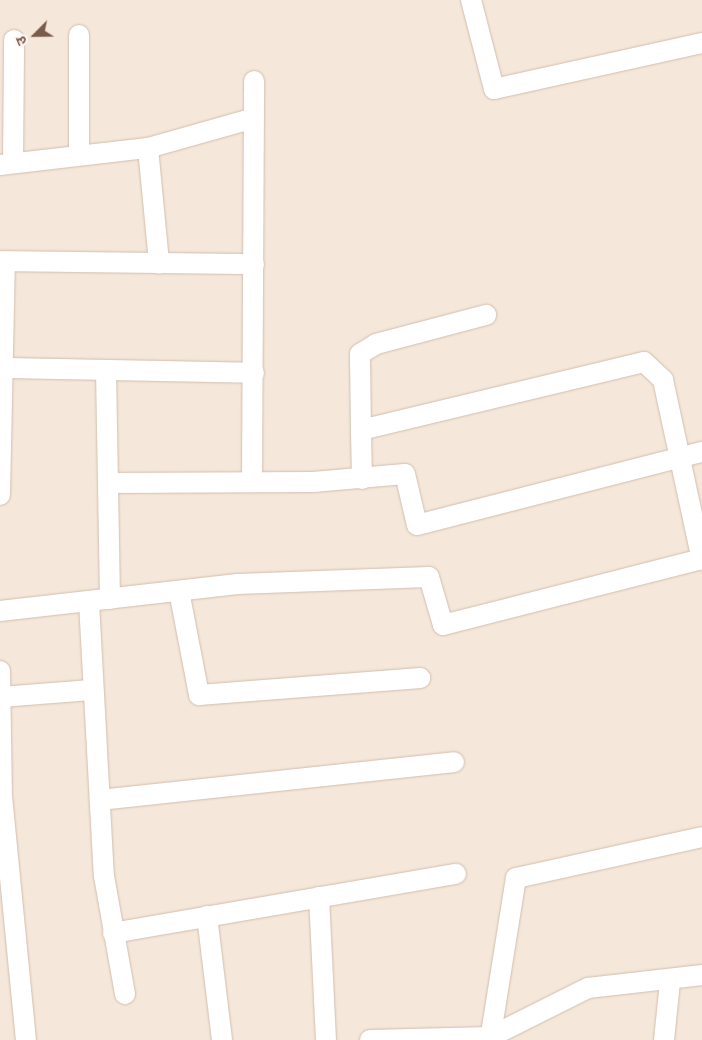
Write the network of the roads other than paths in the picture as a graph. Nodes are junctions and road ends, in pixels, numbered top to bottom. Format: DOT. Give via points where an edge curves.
graph roads {
  1 [pos="471,0"];
  2 [pos="79,35"];
  3 [pos="14,40"];
  4 [pos="702,42"];
  5 [pos="254,81"];
  6 [pos="254,118"];
  7 [pos="148,148"];
  8 [pos="78,155"];
  9 [pos="7,164"];
  10 [pos="3,261"];
  11 [pos="158,263"];
  12 [pos="254,264"];
  13 [pos="486,315"];
  14 [pos="3,368"];
  15 [pos="106,370"];
  16 [pos="254,373"];
  17 [pos="361,430"];
  18 [pos="702,452"];
  19 [pos="677,460"];
  20 [pos="362,479"];
  21 [pos="252,480"];
  22 [pos="108,483"];
  23 [pos="0,495"];
  24 [pos="702,560"];
  25 [pos="179,592"];
  26 [pos="110,600"];
  27 [pos="89,602"];
  28 [pos="0,611"];
  29 [pos="0,671"];
  30 [pos="420,678"];
  31 [pos="92,690"];
  32 [pos="1,697"];
  33 [pos="454,762"];
  34 [pos="100,800"];
  35 [pos="702,838"];
  36 [pos="456,874"];
  37 [pos="319,897"];
  38 [pos="207,916"];
  39 [pos="113,933"];
  40 [pos="702,975"];
  41 [pos="670,982"];
  42 [pos="125,994"];
  43 [pos="490,1039"];
  44 [pos="26,1040"];
  45 [pos="222,1040"];
  46 [pos="326,1040"];
  47 [pos="370,1040"];
  48 [pos="664,1040"];
  1 -- 4 [label="street" via="494,89"];
  2 -- 8 [label="street"];
  3 -- 9 [label="street"];
  5 -- 6 [label="street"];
  6 -- 7 [label="street"];
  6 -- 12 [label="street"];
  7 -- 8 [label="street"];
  7 -- 11 [label="street"];
  8 -- 9 [label="street"];
  10 -- 11 [label="street"];
  10 -- 14 [label="street"];
  11 -- 12 [label="street"];
  12 -- 16 [label="street"];
  13 -- 17 [label="street" via="376,344 360,354"];
  14 -- 15 [label="street"];
  14 -- 23 [label="street"];
  15 -- 16 [label="street"];
  15 -- 22 [label="street"];
  16 -- 21 [label="street"];
  17 -- 19 [label="street" via="644,362 663,380"];
  17 -- 20 [label="street"];
  18 -- 19 [label="street"];
  19 -- 20 [label="street" via="417,525 405,474"];
  19 -- 24 [label="street"];
  20 -- 21 [label="street"];
  21 -- 22 [label="street"];
  22 -- 26 [label="street"];
  24 -- 25 [label="street" via="443,625 429,576 237,584"];
  25 -- 26 [label="street"];
  25 -- 30 [label="street" via="198,695"];
  26 -- 27 [label="street"];
  27 -- 28 [label="street"];
  27 -- 31 [label="street"];
  29 -- 32 [label="street"];
  31 -- 32 [label="street"];
  31 -- 34 [label="street"];
  32 -- 44 [label="street" via="2,796"];
  33 -- 34 [label="street"];
  34 -- 39 [label="street"];
  35 -- 43 [label="street" via="516,878"];
  36 -- 37 [label="street"];
  37 -- 38 [label="street"];
  37 -- 46 [label="street"];
  38 -- 39 [label="street"];
  38 -- 45 [label="street"];
  39 -- 42 [label="street"];
  40 -- 41 [label="street"];
  41 -- 43 [label="street" via="588,988"];
  41 -- 48 [label="street"];
  43 -- 47 [label="street"];
}
